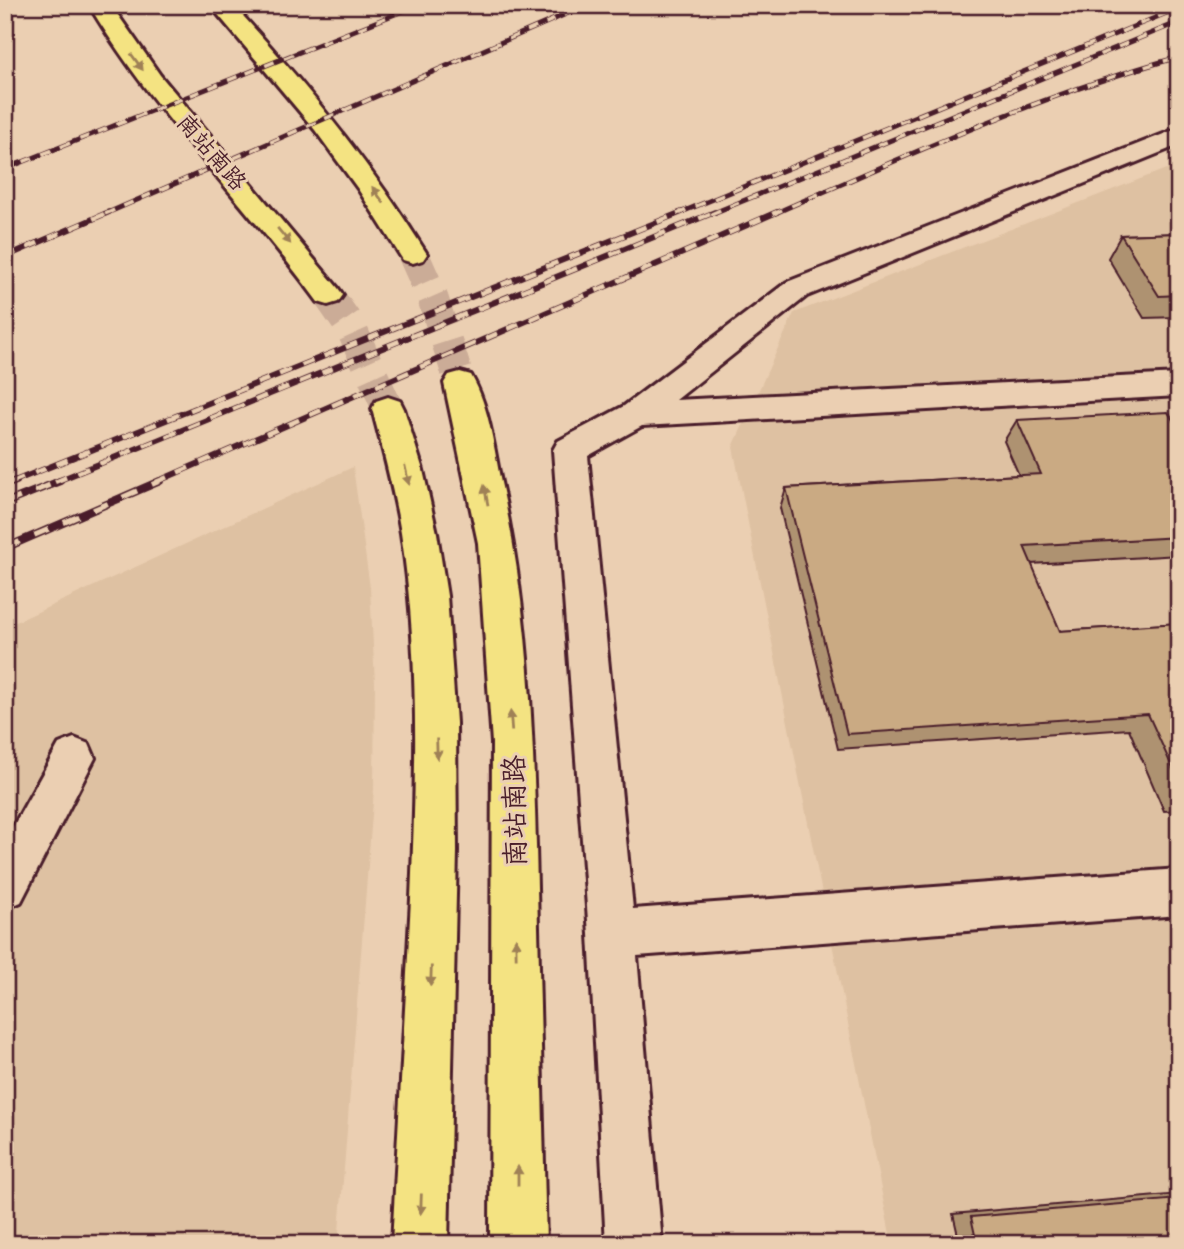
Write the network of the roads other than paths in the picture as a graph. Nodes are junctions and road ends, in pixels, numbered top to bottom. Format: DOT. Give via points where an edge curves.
graph roads {
  1 [pos="100,5"];
  2 [pos="221,5"];
  3 [pos="1179,136"];
  4 [pos="413,254"];
  5 [pos="328,295"];
  6 [pos="460,383"];
  7 [pos="1179,385"];
  8 [pos="388,410"];
  9 [pos="636,414"];
  10 [pos="74,758"];
  11 [pos="5,886"];
  12 [pos="1179,892"];
  13 [pos="612,934"];
  14 [pos="420,1244"];
  15 [pos="518,1244"];
  16 [pos="634,1244"];
  1 -- 5 [label="main road, 南站南路, one-way" via="151,81 293,247"];
  4 -- 2 [label="main road, one-way" via="352,161"];
  3 -- 9 [label="street" via="797,289"];
  15 -- 6 [label="main road, 南站南路, one-way" via="513,743 496,543"];
  7 -- 9 [label="street"];
  8 -- 14 [label="main road, one-way" via="413,501 435,676 438,785"];
  9 -- 13 [label="street" via="570,450"];
  10 -- 11 [label="street"];
  12 -- 13 [label="street"];
  13 -- 16 [label="street"];
}
